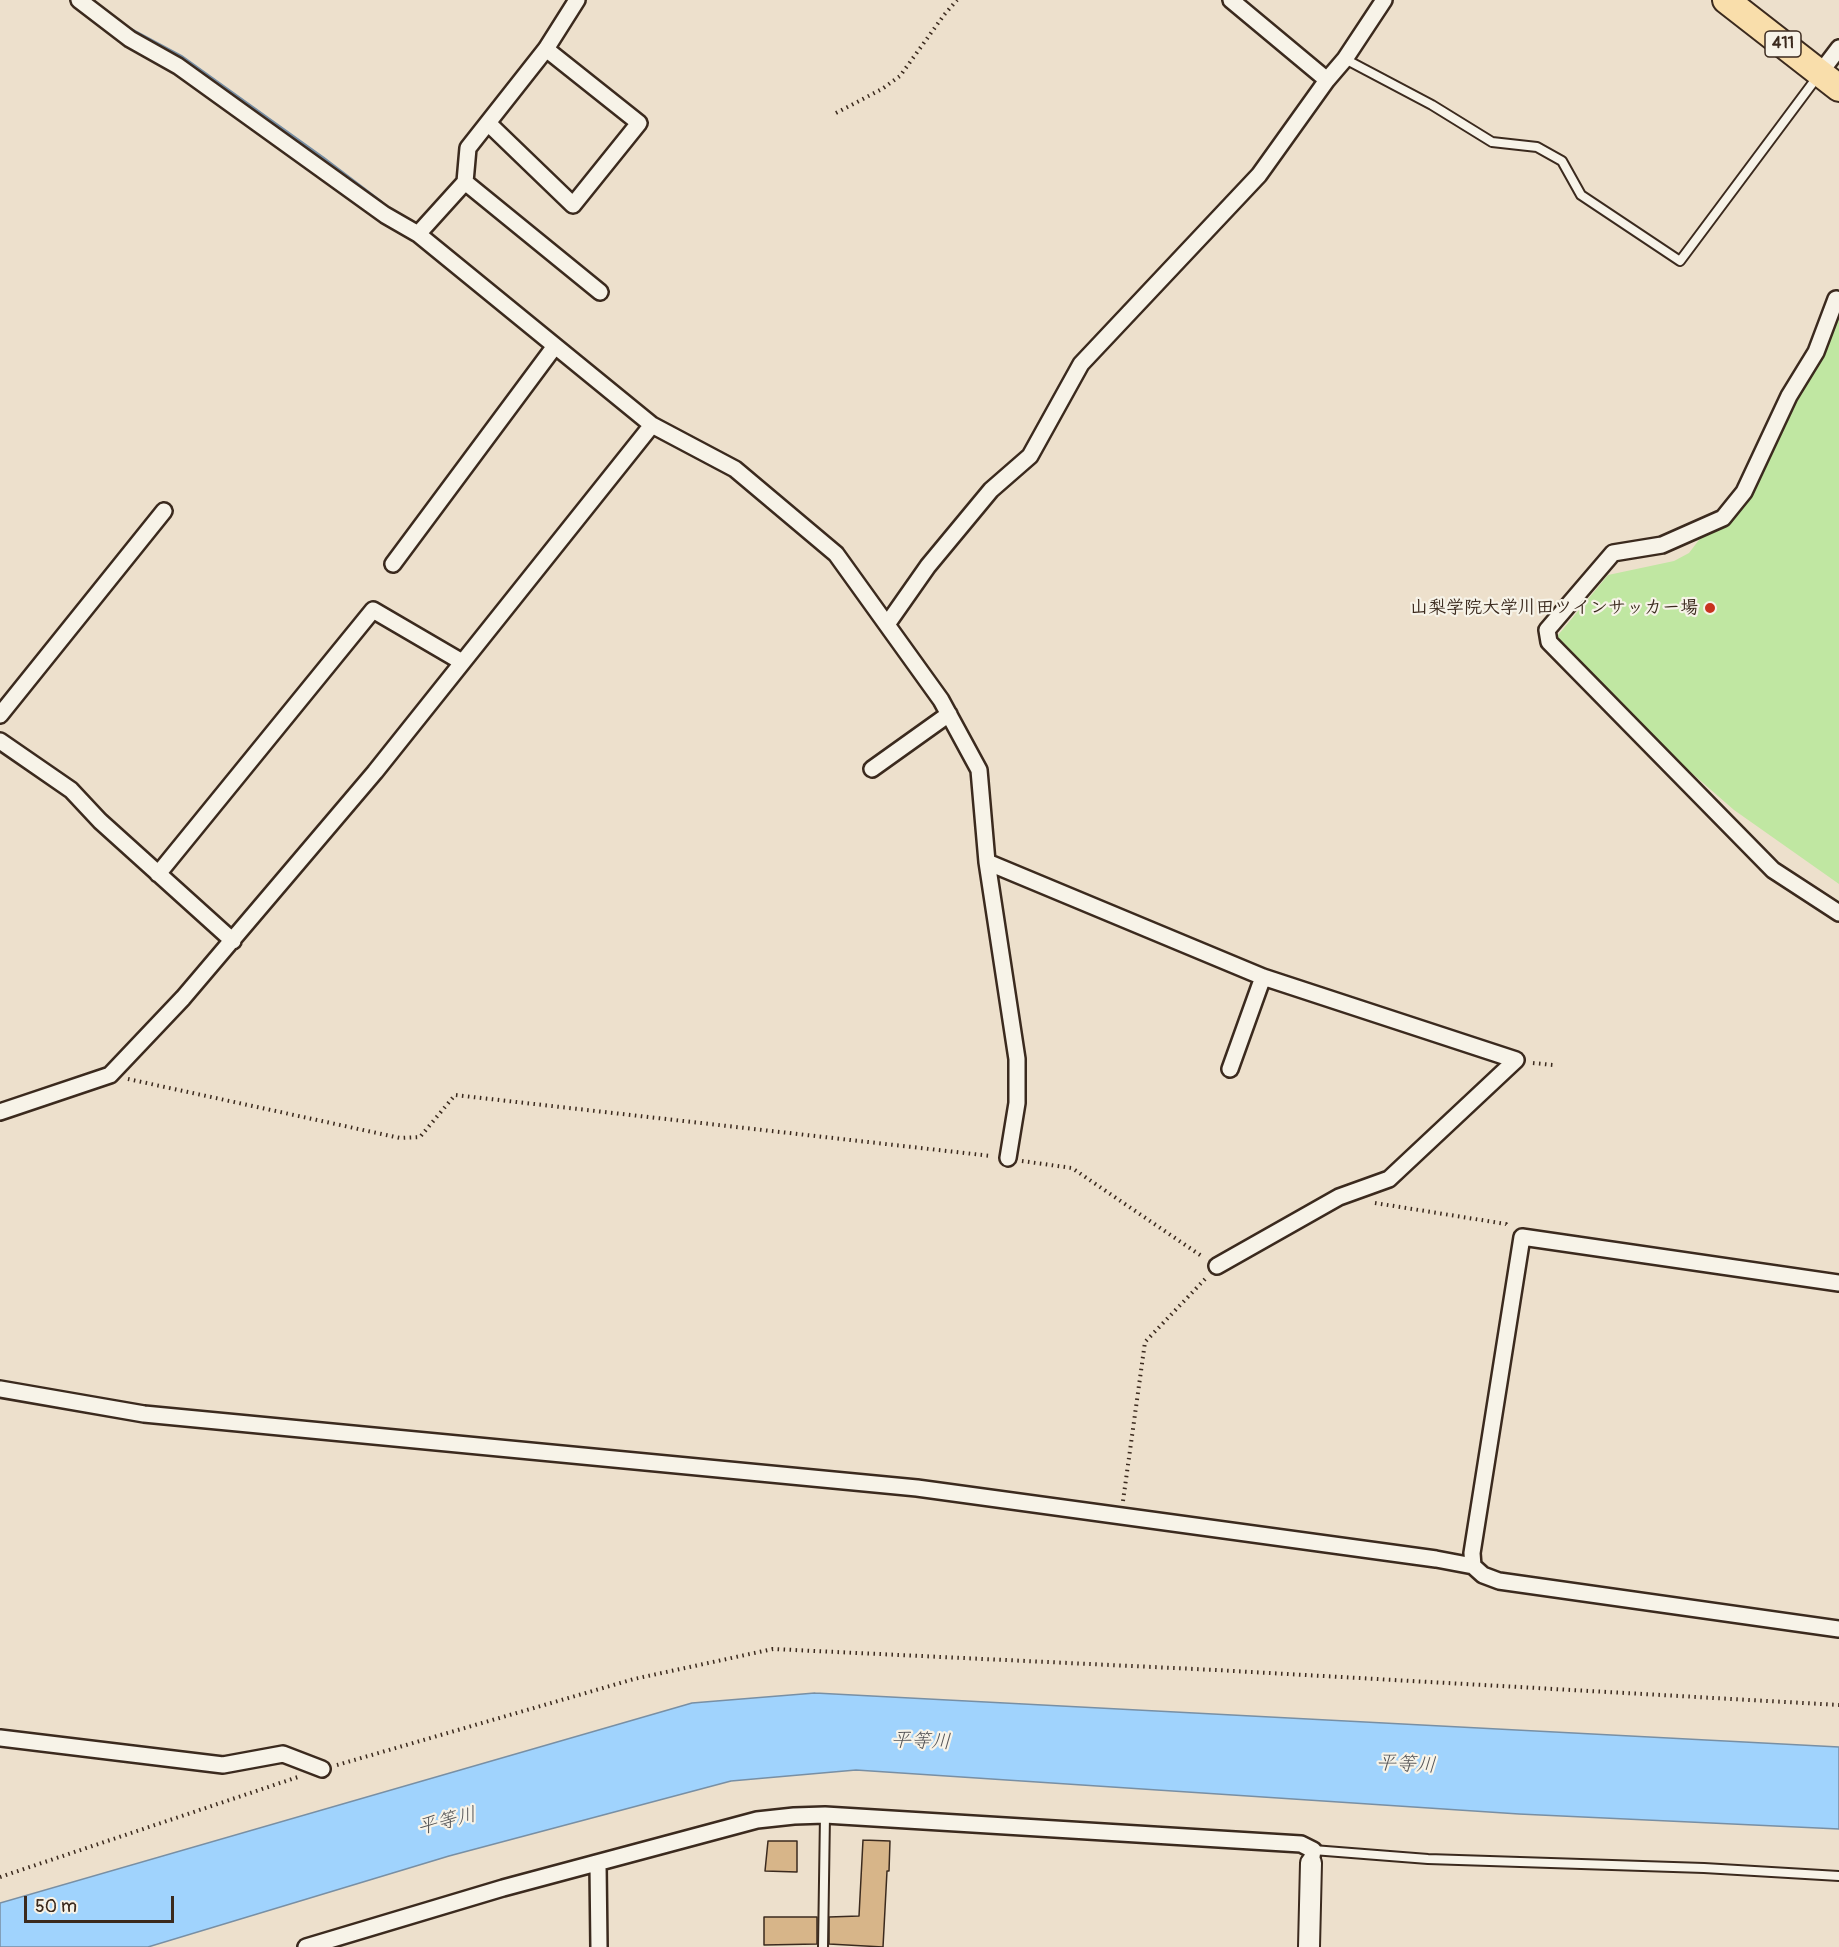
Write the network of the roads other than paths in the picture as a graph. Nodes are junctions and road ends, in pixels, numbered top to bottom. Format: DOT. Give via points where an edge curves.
graph roads {
  1 [pos="79,0"];
  2 [pos="577,0"];
  3 [pos="1231,0"];
  4 [pos="1384,0"];
  5 [pos="1726,0"];
  6 [pos="1839,48"];
  7 [pos="546,49"];
  8 [pos="1345,59"];
  9 [pos="1327,80"];
  10 [pos="1830,80"];
  11 [pos="489,124"];
  12 [pos="465,182"];
  13 [pos="418,234"];
  14 [pos="600,292"];
  15 [pos="1839,303"];
  16 [pos="555,346"];
  17 [pos="652,425"];
  18 [pos="164,511"];
  19 [pos="393,564"];
  20 [pos="888,623"];
  21 [pos="462,662"];
  22 [pos="949,714"];
  23 [pos="0,715"];
  24 [pos="0,741"];
  25 [pos="873,769"];
  26 [pos="987,862"];
  27 [pos="158,874"];
  28 [pos="1839,913"];
  29 [pos="232,941"];
  30 [pos="1263,977"];
  31 [pos="1230,1069"];
  32 [pos="0,1112"];
  33 [pos="1008,1158"];
  34 [pos="1217,1266"];
  35 [pos="1839,1283"];
  36 [pos="0,1389"];
  37 [pos="1473,1566"];
  38 [pos="1839,1629"];
  39 [pos="0,1738"];
  40 [pos="322,1769"];
  41 [pos="825,1815"];
  42 [pos="1312,1857"];
  43 [pos="598,1864"];
  44 [pos="1839,1876"];
  45 [pos="306,1947"];
  46 [pos="599,1947"];
  47 [pos="823,1947"];
  48 [pos="1309,1947"];
  1 -- 13 [label="street" via="376,209"];
  2 -- 7 [label="street"];
  3 -- 9 [label="street"];
  4 -- 8 [label="street"];
  5 -- 10 [label="highway, 411"];
  6 -- 10 [label="street"];
  7 -- 11 [label="street"];
  7 -- 11 [label="street" via="639,123 573,205"];
  8 -- 9 [label="street"];
  8 -- 10 [label="lane" via="1492,142 1538,147 1562,161 1581,195 1680,261"];
  9 -- 20 [label="street" via="1259,175 1081,364 1030,456 991,490 928,566"];
  11 -- 12 [label="street" via="468,148"];
  12 -- 13 [label="street"];
  12 -- 14 [label="street"];
  13 -- 16 [label="street"];
  15 -- 28 [label="street" via="1836,299 1816,352 1789,396 1744,492 1723,518 1662,545 1613,553 1547,630 1549,642 1773,870"];
  16 -- 17 [label="street"];
  16 -- 19 [label="street"];
  17 -- 20 [label="street" via="735,469 836,554"];
  17 -- 21 [label="street"];
  18 -- 23 [label="street"];
  20 -- 22 [label="street"];
  21 -- 27 [label="street" via="373,609"];
  21 -- 29 [label="street"];
  22 -- 25 [label="street"];
  22 -- 26 [label="street" via="979,770"];
  24 -- 27 [label="street" via="71,790"];
  26 -- 30 [label="street"];
  26 -- 33 [label="street" via="1017,1059 1017,1102"];
  27 -- 29 [label="street"];
  29 -- 32 [label="street" via="110,1075"];
  30 -- 31 [label="street"];
  30 -- 34 [label="street" via="1515,1060 1389,1179 1339,1197"];
  35 -- 37 [label="street" via="1522,1237"];
  36 -- 37 [label="street" via="144,1414 917,1488"];
  37 -- 38 [label="street" via="1499,1581"];
  39 -- 40 [label="street" via="223,1765 283,1754"];
  41 -- 42 [label="street" via="1301,1844"];
  41 -- 43 [label="street" via="757,1821"];
  41 -- 47 [label="lane"];
  42 -- 44 [label="lane" via="1704,1868"];
  42 -- 48 [label="street"];
  43 -- 45 [label="street" via="491,1891"];
  43 -- 46 [label="street"];
}
